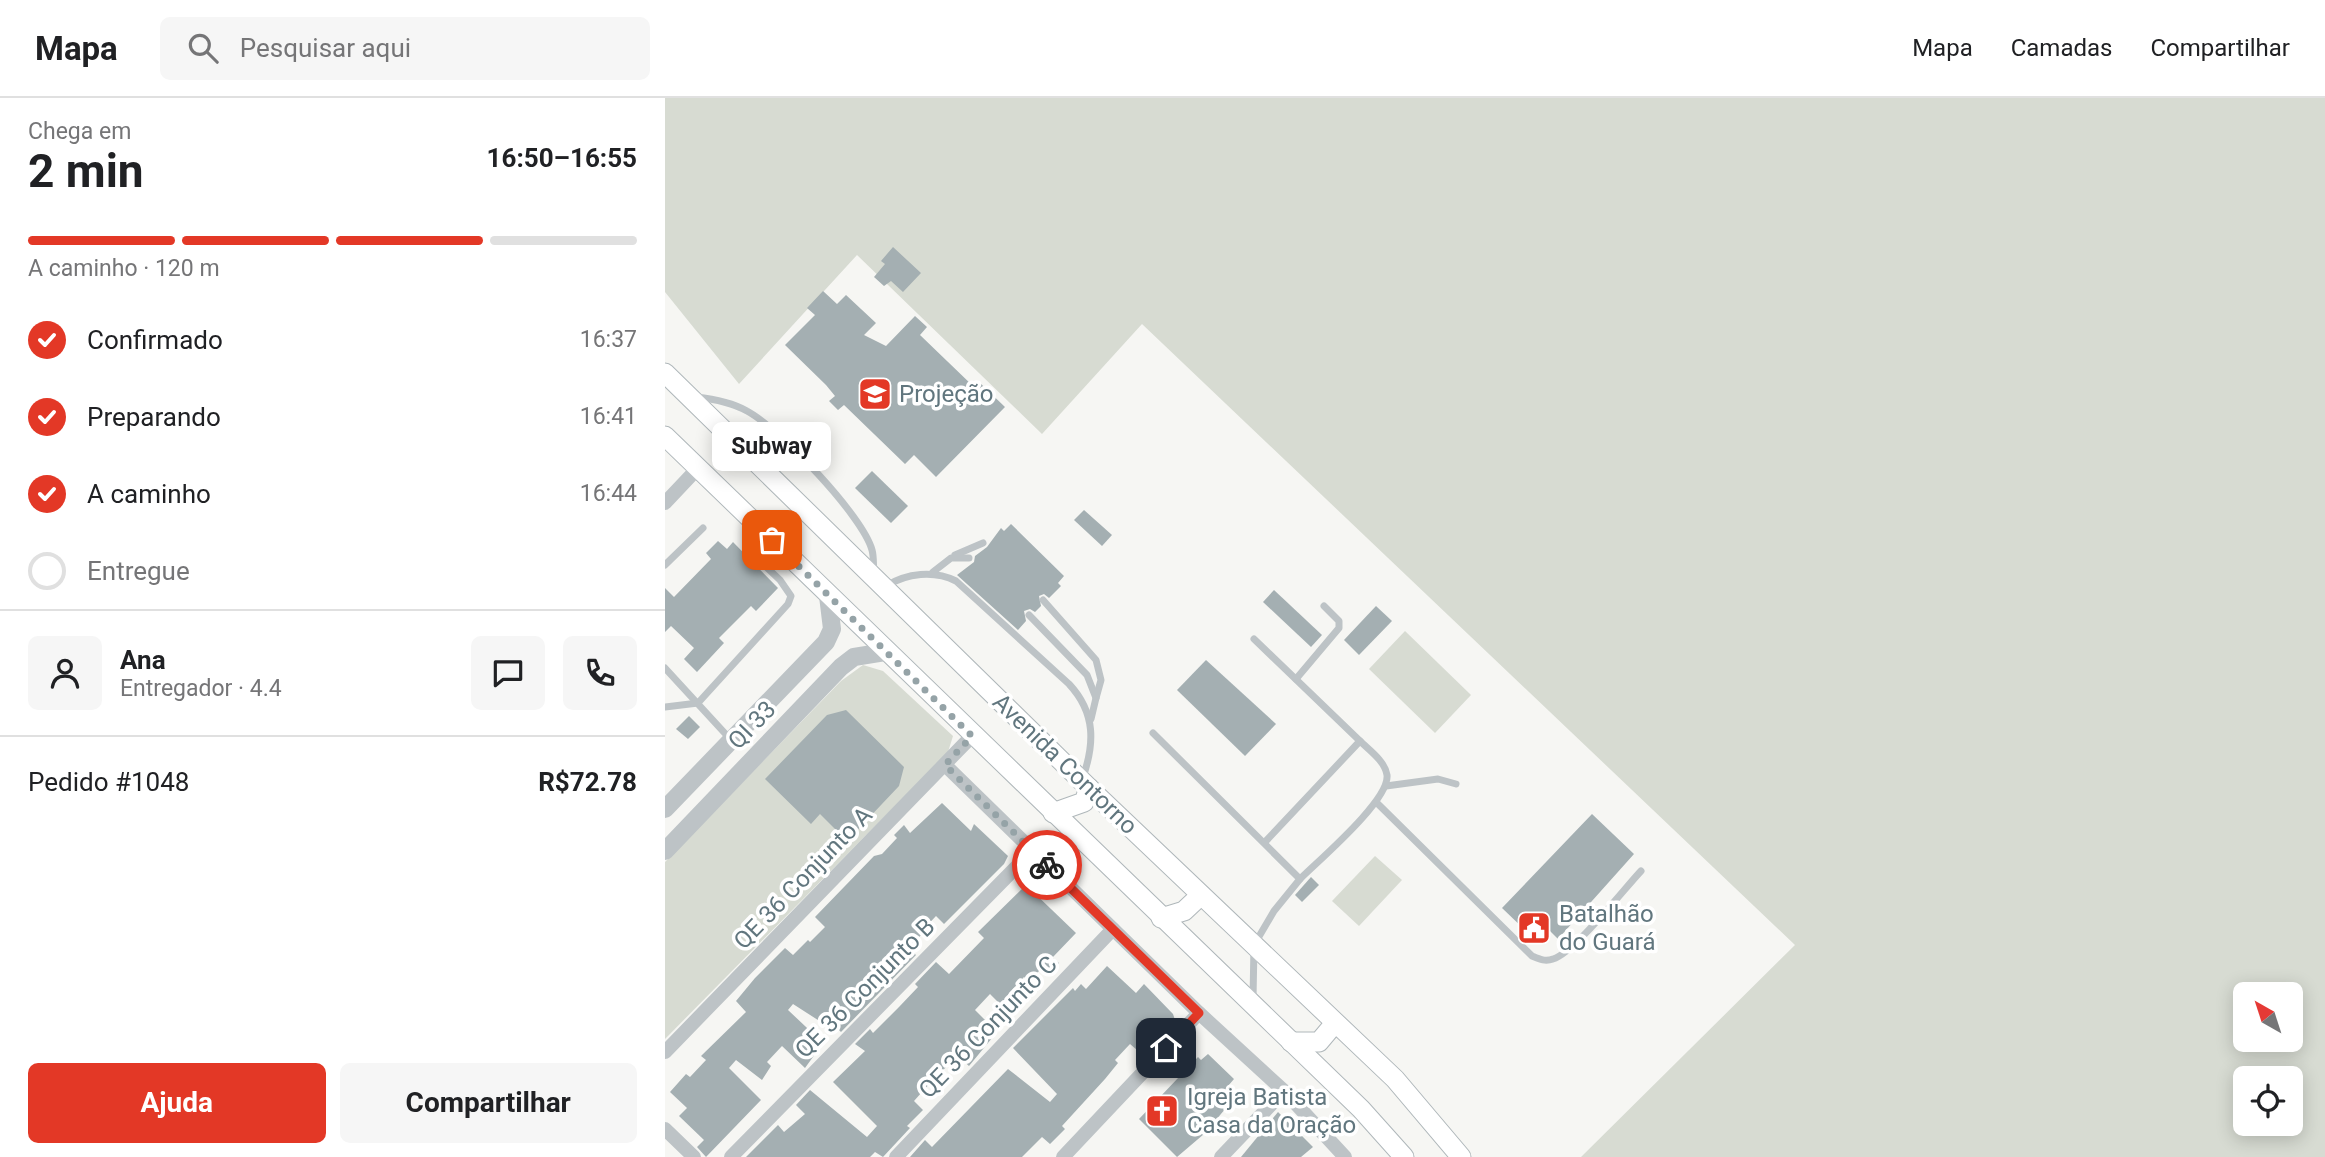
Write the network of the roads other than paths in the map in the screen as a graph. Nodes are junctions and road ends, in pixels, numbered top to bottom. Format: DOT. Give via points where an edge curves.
graph roads {
  1 [pos="665,373"];
  2 [pos="688,396"];
  3 [pos="665,436"];
  4 [pos="698,468"];
  5 [pos="667,497"];
  6 [pos="737,507"];
  7 [pos="703,528"];
  8 [pos="983,543"];
  9 [pos="951,558"];
  10 [pos="969,558"];
  11 [pos="665,565"];
  12 [pos="933,572"];
  13 [pos="879,584"];
  14 [pos="828,596"];
  15 [pos="1043,600"];
  16 [pos="1324,606"];
  17 [pos="1029,615"];
  18 [pos="1254,639"];
  19 [pos="885,652"];
  20 [pos="665,668"];
  21 [pos="1296,679"];
  22 [pos="1096,698"];
  23 [pos="698,703"];
  24 [pos="665,707"];
  25 [pos="757,717"];
  26 [pos="1090,719"];
  27 [pos="1153,733"];
  28 [pos="775,736"];
  29 [pos="972,736"];
  30 [pos="732,741"];
  31 [pos="1360,741"];
  32 [pos="945,765"];
  33 [pos="1086,784"];
  34 [pos="1456,784"];
  35 [pos="1385,786"];
  36 [pos="1376,802"];
  37 [pos="665,809"];
  38 [pos="1053,813"];
  39 [pos="1265,842"];
  40 [pos="665,851"];
  41 [pos="1032,851"];
  42 [pos="1641,871"];
  43 [pos="1300,879"];
  44 [pos="1201,895"];
  45 [pos="1161,918"];
  46 [pos="1114,929"];
  47 [pos="1254,944"];
  48 [pos="1253,1007"];
  49 [pos="1199,1013"];
  50 [pos="1335,1023"];
  51 [pos="1291,1042"];
  52 [pos="665,1052"];
  53 [pos="1284,1091"];
  54 [pos="667,1135"];
  55 [pos="694,1157"];
  56 [pos="731,1157"];
  57 [pos="896,1157"];
  58 [pos="1063,1157"];
  59 [pos="1221,1157"];
  60 [pos="1345,1157"];
  61 [pos="1404,1157"];
  62 [pos="1461,1157"];
  1 -- 2 [label="main road, Avenida Contorno"];
  2 -- 13 [label="main road, Avenida Contorno"];
  2 -- 13 [label="lane" via="746,410 787,442 856,520 872,550"];
  3 -- 4 [label="main road, Avenida Contorno"];
  4 -- 5 [label="street"];
  4 -- 6 [label="main road, Avenida Contorno"];
  6 -- 14 [label="main road, Avenida Contorno"];
  6 -- 23 [label="lane" via="751,529 760,561 791,596 781,613"];
  7 -- 11 [label="lane"];
  8 -- 9 [label="lane"];
  9 -- 10 [label="lane"];
  9 -- 12 [label="lane"];
  12 -- 13 [label="lane"];
  12 -- 26 [label="lane" via="965,588 1057,673 1078,694"];
  13 -- 33 [label="main road, Avenida Contorno"];
  14 -- 19 [label="main road, Avenida Contorno"];
  14 -- 25 [label="street, QI 33" via="830,636"];
  15 -- 22 [label="lane" via="1096,660 1101,680"];
  16 -- 21 [label="lane" via="1339,621 1339,628"];
  17 -- 22 [label="lane" via="1081,666"];
  18 -- 21 [label="lane"];
  19 -- 28 [label="street, QI 33" via="849,660"];
  19 -- 29 [label="main road, Avenida Contorno"];
  20 -- 23 [label="lane"];
  21 -- 31 [label="lane"];
  22 -- 26 [label="lane"];
  23 -- 24 [label="lane"];
  23 -- 30 [label="lane"];
  25 -- 28 [label="street"];
  25 -- 30 [label="street, QI 33"];
  26 -- 33 [label="lane"];
  27 -- 39 [label="lane"];
  28 -- 40 [label="street, QI 33"];
  29 -- 32 [label="street, QE 36 Conjunto A"];
  29 -- 38 [label="main road, Avenida Contorno"];
  30 -- 37 [label="street, QI 33"];
  31 -- 35 [label="lane" via="1381,761 1387,774"];
  31 -- 39 [label="lane"];
  32 -- 41 [label="street"];
  32 -- 52 [label="street, QE 36 Conjunto A"];
  33 -- 38 [label="main road" via="1084,802"];
  33 -- 44 [label="main road, Avenida Contorno"];
  34 -- 35 [label="lane" via="1438,779"];
  35 -- 36 [label="lane"];
  36 -- 42 [label="lane" via="1532,956 1543,960 1552,960 1570,947"];
  36 -- 43 [label="lane"];
  38 -- 45 [label="main road, Avenida Contorno"];
  39 -- 43 [label="lane"];
  41 -- 46 [label="street"];
  41 -- 56 [label="street, QE 36 Conjunto B"];
  43 -- 47 [label="lane" via="1273,911"];
  44 -- 45 [label="main road" via="1184,911"];
  44 -- 47 [label="main road, Avenida Contorno"];
  45 -- 48 [label="main road, Avenida Contorno"];
  46 -- 49 [label="street"];
  46 -- 57 [label="street, QE 36 Conjunto C"];
  47 -- 48 [label="lane"];
  47 -- 50 [label="main road, Avenida Contorno"];
  48 -- 51 [label="main road, Avenida Contorno"];
  49 -- 53 [label="street"];
  49 -- 58 [label="street"];
  50 -- 51 [label="main road" via="1319,1042"];
  50 -- 62 [label="main road, Avenida Contorno" via="1395,1079"];
  51 -- 61 [label="main road, Avenida Contorno"];
  53 -- 59 [label="street"];
  53 -- 60 [label="street"];
  54 -- 55 [label="street"];
}
